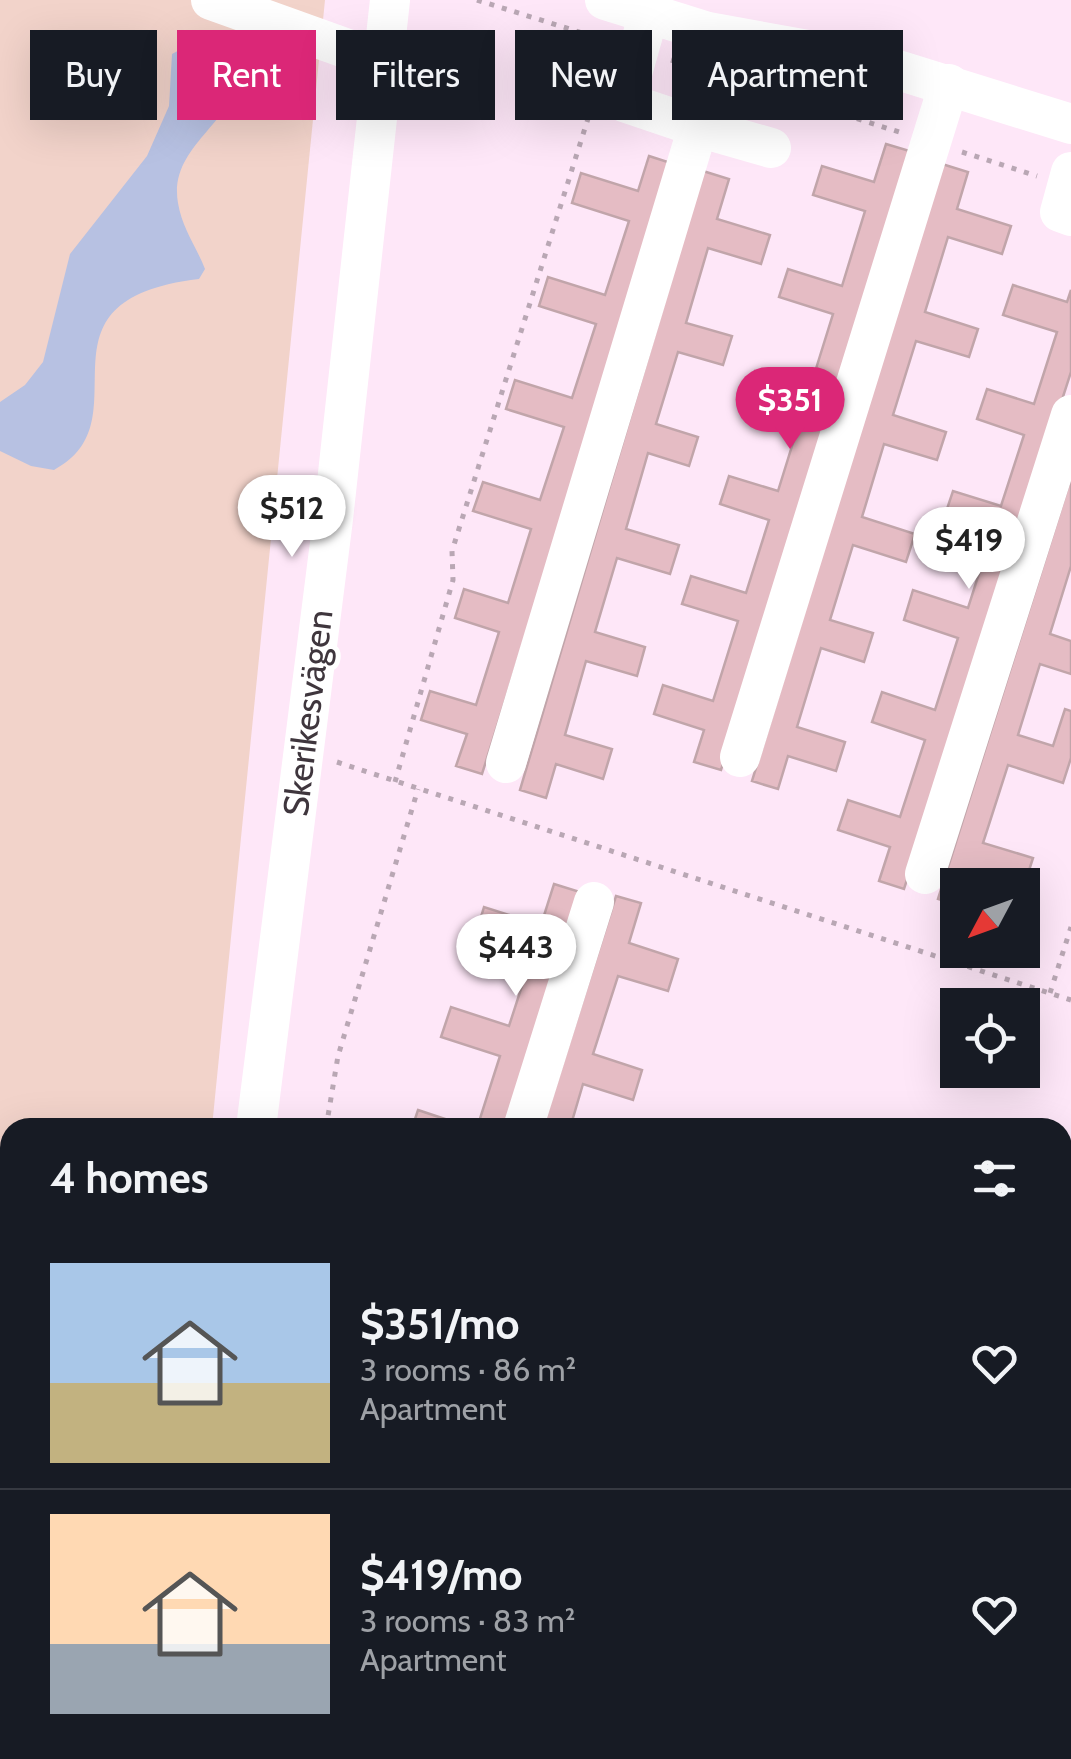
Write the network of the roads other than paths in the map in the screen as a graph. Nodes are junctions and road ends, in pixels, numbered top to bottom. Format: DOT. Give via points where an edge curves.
graph roads {
  1 [pos="211,0"];
  2 [pos="390,0"];
  3 [pos="605,0"];
  4 [pos="387,30"];
  5 [pos="642,30"];
  6 [pos="652,32"];
  7 [pos="336,45"];
  8 [pos="949,84"];
  9 [pos="652,111"];
  10 [pos="377,120"];
  11 [pos="1071,124"];
  12 [pos="698,127"];
  13 [pos="771,148"];
  14 [pos="1071,172"];
  15 [pos="1071,216"];
  16 [pos="1071,415"];
  17 [pos="740,757"];
  18 [pos="506,763"];
  19 [pos="924,874"];
  20 [pos="594,902"];
  21 [pos="257,1118"];
  22 [pos="527,1118"];
  1 -- 7 [label="street"];
  2 -- 4 [label="street, Skerikesvägen"];
  3 -- 5 [label="street"];
  6 -- 8 [label="street" via="708,32 869,61"];
  8 -- 11 [label="street"];
  8 -- 17 [label="street"];
  9 -- 12 [label="street"];
  10 -- 21 [label="street, Skerikesvägen"];
  12 -- 13 [label="street"];
  12 -- 18 [label="street"];
  14 -- 15 [label="street" via="1060,212"];
  16 -- 19 [label="street"];
  20 -- 22 [label="street"];
}
